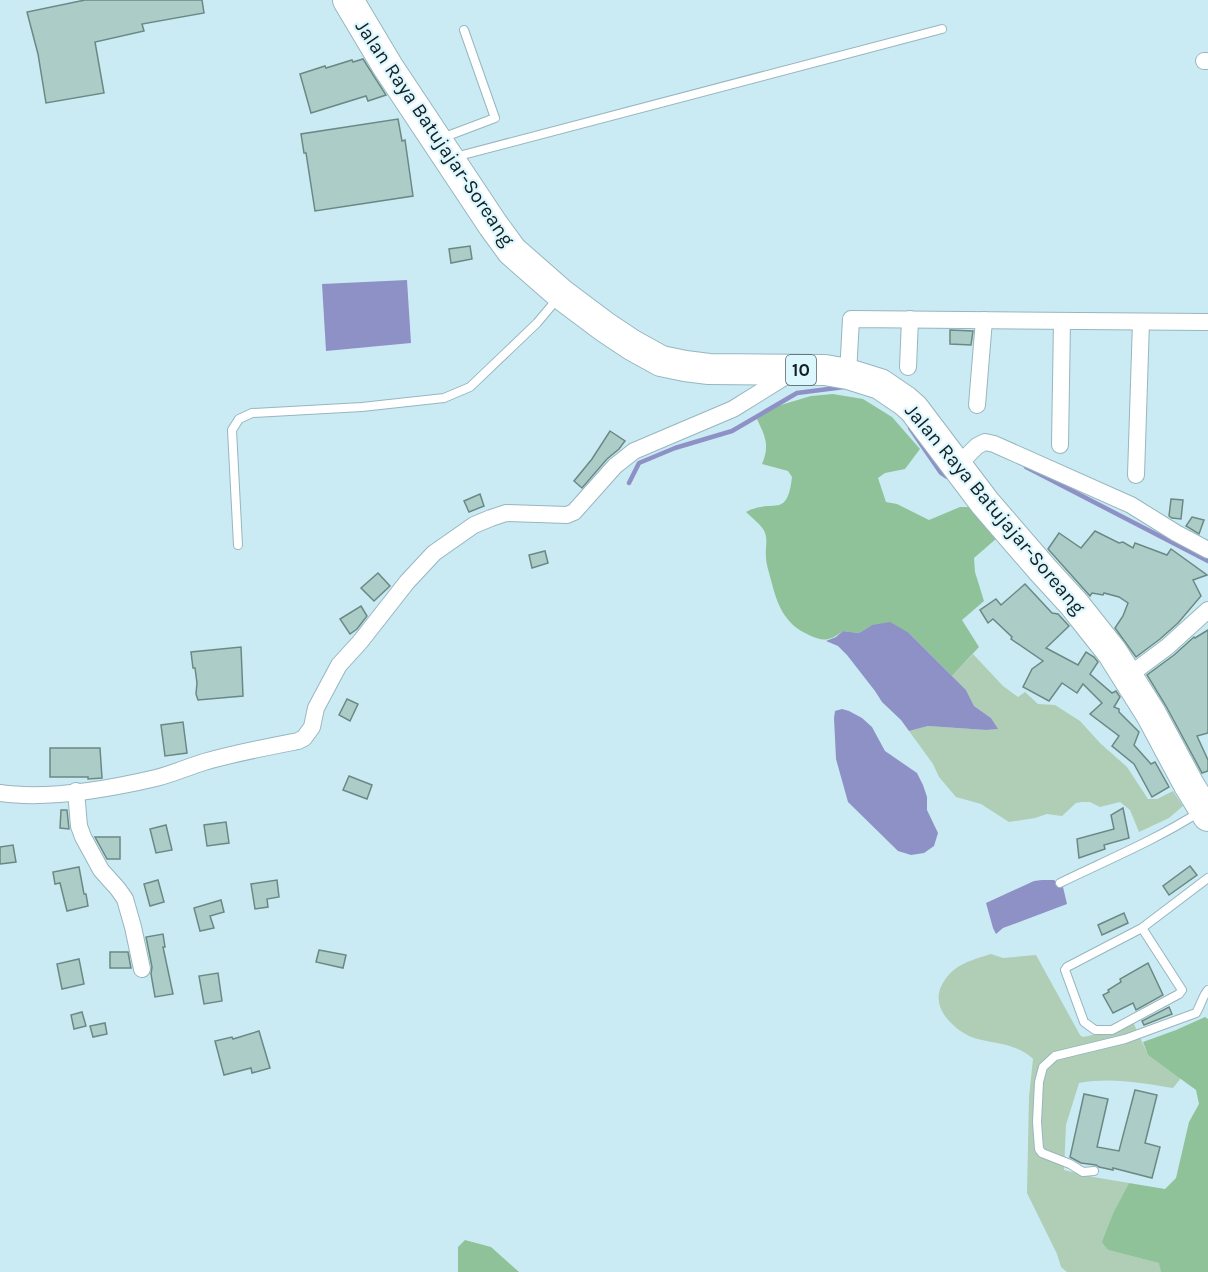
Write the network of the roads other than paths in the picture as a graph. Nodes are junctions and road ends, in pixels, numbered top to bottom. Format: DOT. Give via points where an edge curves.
graph roads {
  1 [pos="348,0"];
  2 [pos="942,29"];
  3 [pos="464,30"];
  4 [pos="443,149"];
  5 [pos="561,294"];
  6 [pos="910,319"];
  7 [pos="984,320"];
  8 [pos="1062,321"];
  9 [pos="1141,322"];
  10 [pos="1208,322"];
  11 [pos="908,367"];
  12 [pos="797,370"];
  13 [pos="848,374"];
  14 [pos="977,405"];
  15 [pos="1060,445"];
  16 [pos="953,461"];
  17 [pos="1136,475"];
  18 [pos="238,545"];
  19 [pos="1208,550"];
  20 [pos="1208,610"];
  21 [pos="1128,676"];
  22 [pos="76,791"];
  23 [pos="0,793"];
  24 [pos="1206,813"];
  25 [pos="1208,878"];
  26 [pos="1060,883"];
  27 [pos="1142,928"];
  28 [pos="142,969"];
  29 [pos="1208,990"];
  30 [pos="1094,1171"];
  1 -- 4 [label="highway, Jalan Raya Batujajar-Soreang / 10"];
  2 -- 4 [label="lane"];
  3 -- 4 [label="lane" via="495,118"];
  4 -- 5 [label="highway, Jalan Raya Batujajar-Soreang / 10" via="512,251"];
  5 -- 12 [label="highway, Jalan Raya Batujajar-Soreang / 10" via="661,362 709,369"];
  5 -- 18 [label="lane" via="537,323 470,387 454,395 362,407 252,413 239,419 232,430"];
  6 -- 7 [label="street"];
  6 -- 11 [label="street"];
  6 -- 13 [label="street" via="852,319"];
  7 -- 8 [label="street"];
  7 -- 14 [label="street"];
  8 -- 9 [label="street"];
  8 -- 15 [label="street"];
  9 -- 10 [label="street"];
  9 -- 17 [label="street"];
  12 -- 13 [label="highway, Jalan Raya Batujajar-Soreang / 10"];
  12 -- 22 [label="street" via="733,409 634,452 615,466 574,512 506,513 474,525 434,553 339,665 316,708 312,727 298,741 109,788"];
  13 -- 16 [label="highway, Jalan Raya Batujajar-Soreang / 10" via="880,384 905,401"];
  16 -- 19 [label="street" via="985,442 994,444 1131,505"];
  16 -- 21 [label="highway, Jalan Raya Batujajar-Soreang / 10" via="1094,627"];
  20 -- 21 [label="street"];
  21 -- 24 [label="highway, Jalan Raya Batujajar-Soreang / 10"];
  22 -- 23 [label="street"];
  22 -- 28 [label="street" via="82,837 101,870 125,899"];
  24 -- 26 [label="lane"];
  25 -- 27 [label="lane"];
  27 -- 27 [label="lane" via="1182,990 1112,1030 1095,1030 1084,1022 1065,970"];
  29 -- 30 [label="lane" via="1196,1014 1125,1039 1055,1056 1043,1067 1037,1122 1039,1149 1083,1172"];
}
